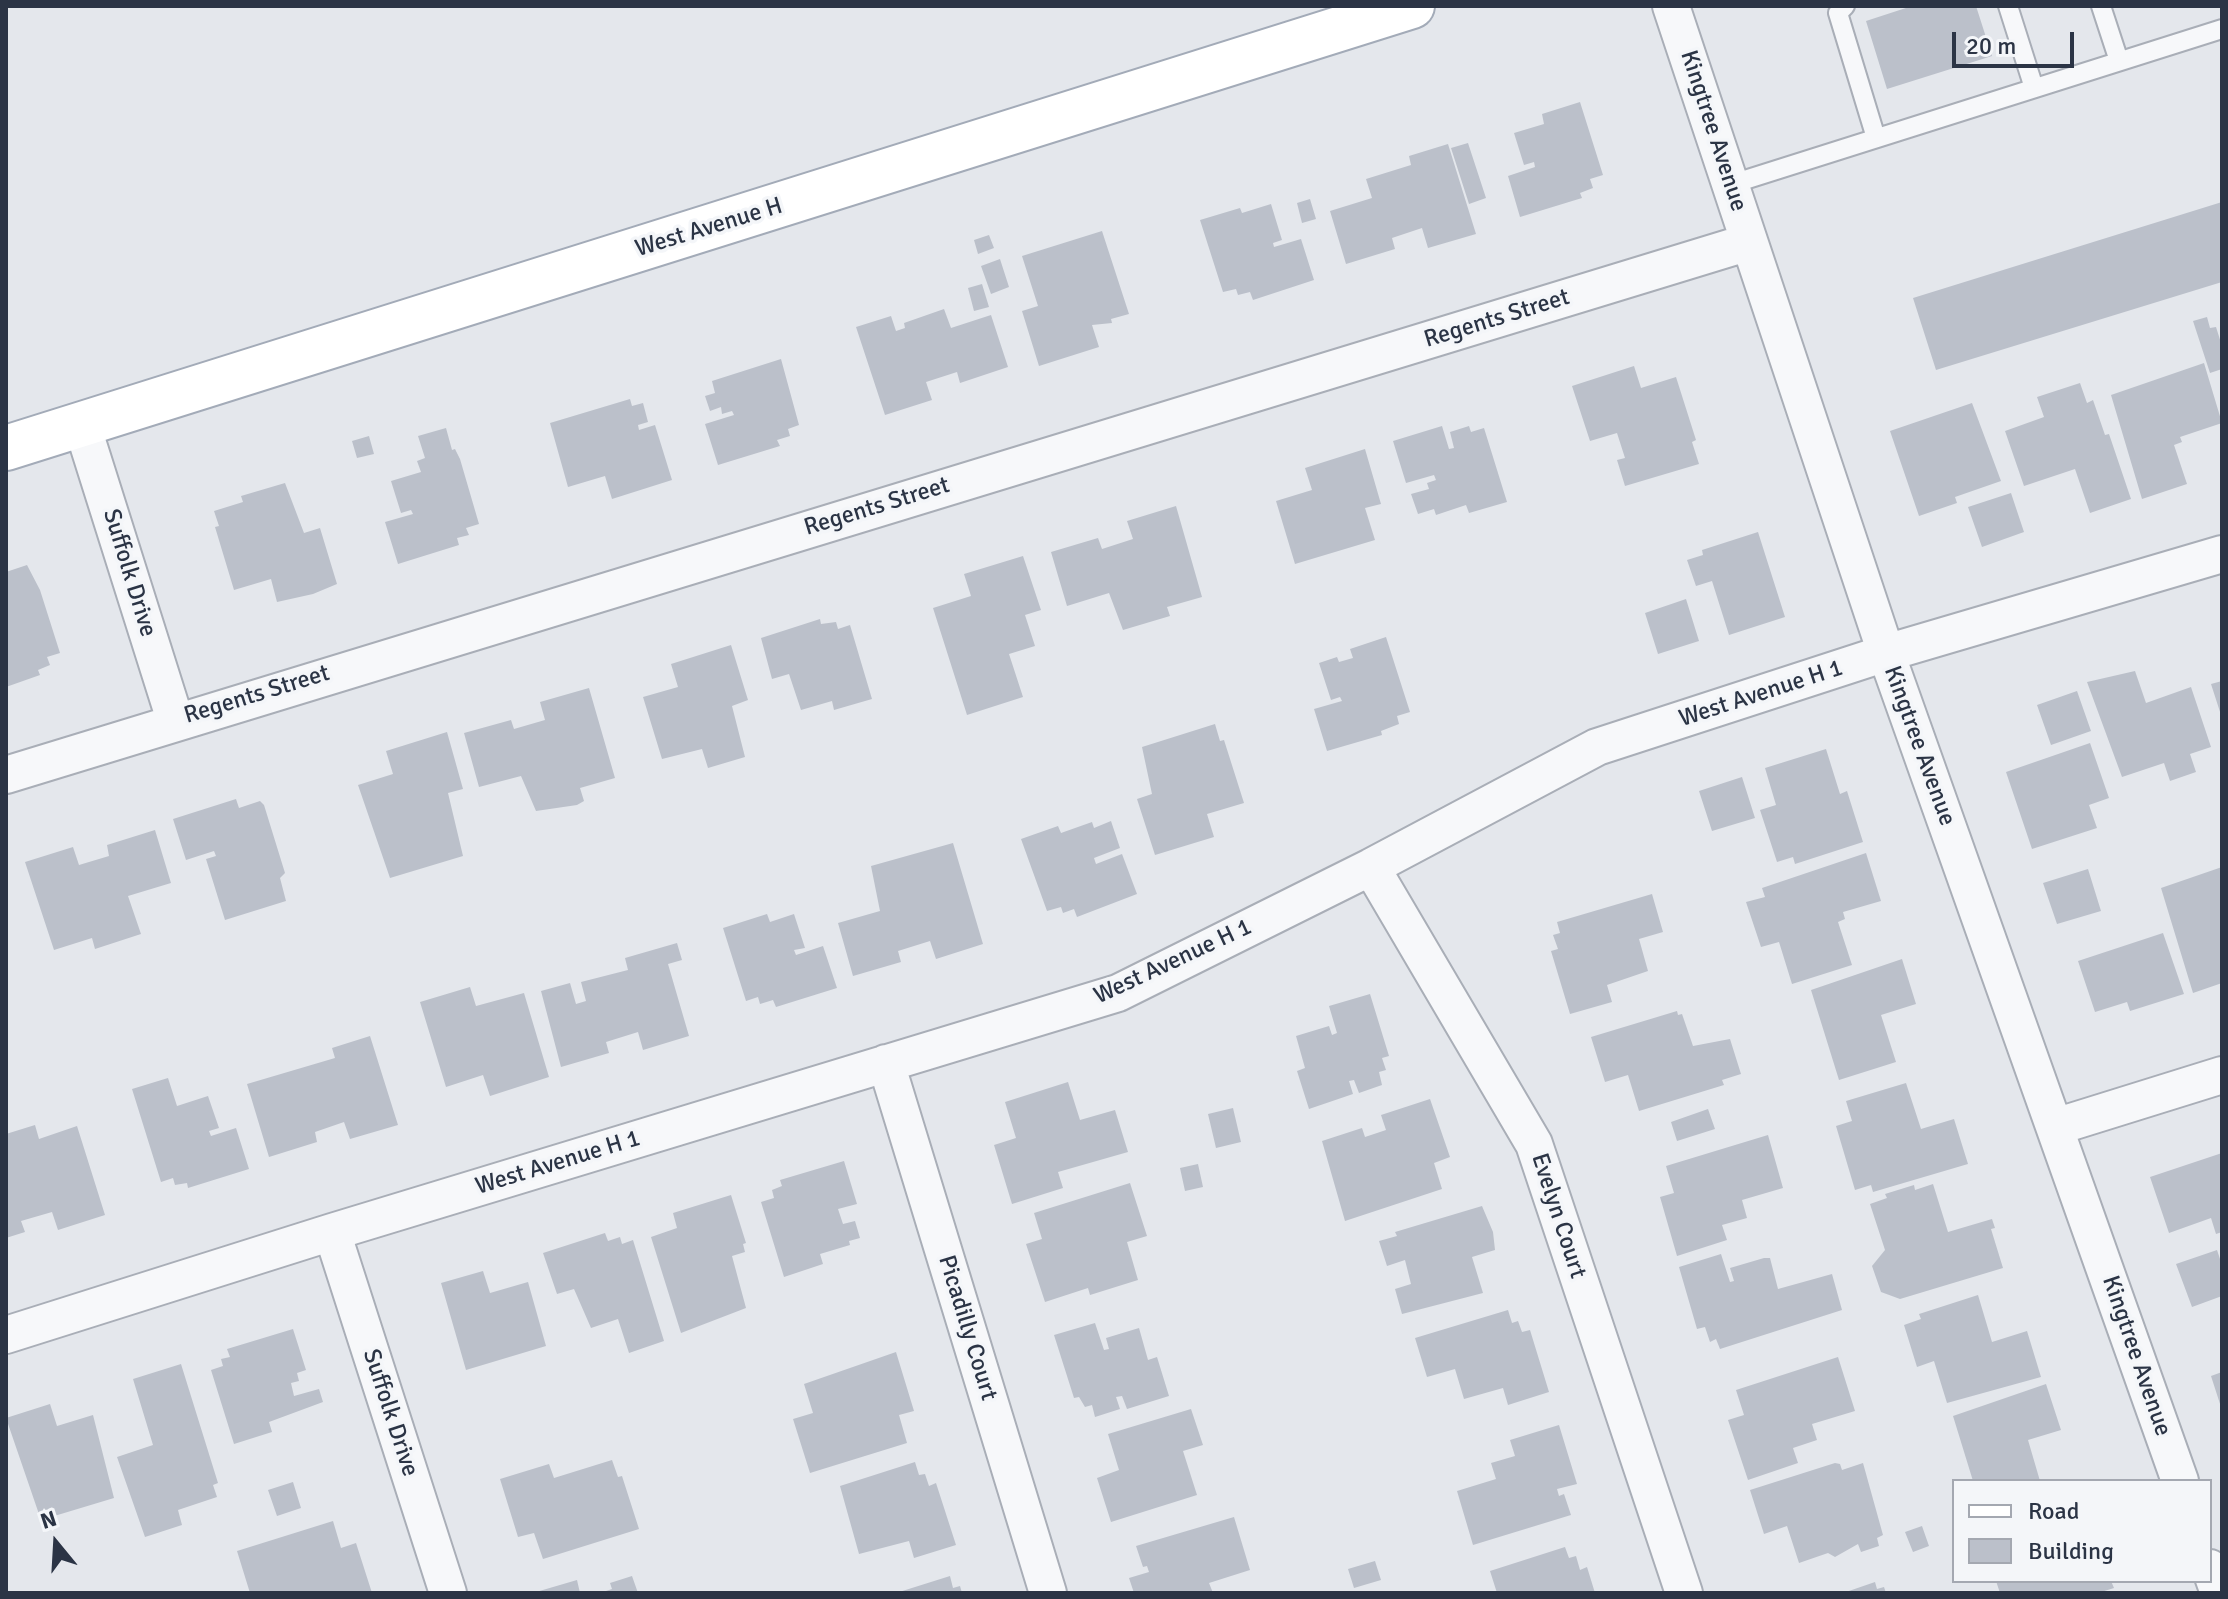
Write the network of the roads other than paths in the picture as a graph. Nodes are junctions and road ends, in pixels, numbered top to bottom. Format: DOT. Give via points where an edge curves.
graph roads {
  1 [pos="1412,6"];
  2 [pos="1671,6"];
  3 [pos="1845,6"];
  4 [pos="2008,6"];
  5 [pos="2101,6"];
  6 [pos="2222,29"];
  7 [pos="2119,61"];
  8 [pos="2034,88"];
  9 [pos="1876,138"];
  10 [pos="1732,184"];
  11 [pos="1749,242"];
  12 [pos="82,425"];
  13 [pos="6,448"];
  14 [pos="2222,554"];
  15 [pos="1886,653"];
  16 [pos="175,720"];
  17 [pos="6,775"];
  18 [pos="1371,867"];
  19 [pos="886,1063"];
  20 [pos="2222,1075"];
  21 [pos="2055,1127"];
  22 [pos="332,1232"];
  23 [pos="6,1335"];
  24 [pos="2179,1479"];
  25 [pos="448,1593"];
  26 [pos="1048,1593"];
  27 [pos="1684,1593"];
  1 -- 12 [label="main road, West Avenue H"];
  2 -- 10 [label="street, Kingtree Avenue"];
  3 -- 9 [label="lane" via="1838,13"];
  4 -- 8 [label="lane"];
  5 -- 7 [label="lane"];
  6 -- 7 [label="lane"];
  7 -- 8 [label="lane"];
  8 -- 9 [label="lane"];
  9 -- 10 [label="lane"];
  10 -- 11 [label="street, Kingtree Avenue"];
  11 -- 15 [label="street, Kingtree Avenue"];
  11 -- 16 [label="street, Regents Street"];
  12 -- 13 [label="main road, West Avenue H"];
  12 -- 16 [label="street, Suffolk Drive"];
  14 -- 15 [label="street, West Avenue H 1"];
  15 -- 18 [label="street, West Avenue H 1" via="1597,747"];
  15 -- 21 [label="street, Kingtree Avenue"];
  16 -- 17 [label="street, Regents Street"];
  18 -- 19 [label="street, West Avenue H 1" via="1118,993"];
  18 -- 27 [label="street, Evelyn Court" via="1534,1144"];
  19 -- 22 [label="street, West Avenue H 1"];
  19 -- 26 [label="street, Picadilly Court"];
  20 -- 21 [label="street"];
  21 -- 24 [label="street, Kingtree Avenue"];
  22 -- 23 [label="street, West Avenue H 1"];
  22 -- 25 [label="street, Suffolk Drive"];
}
